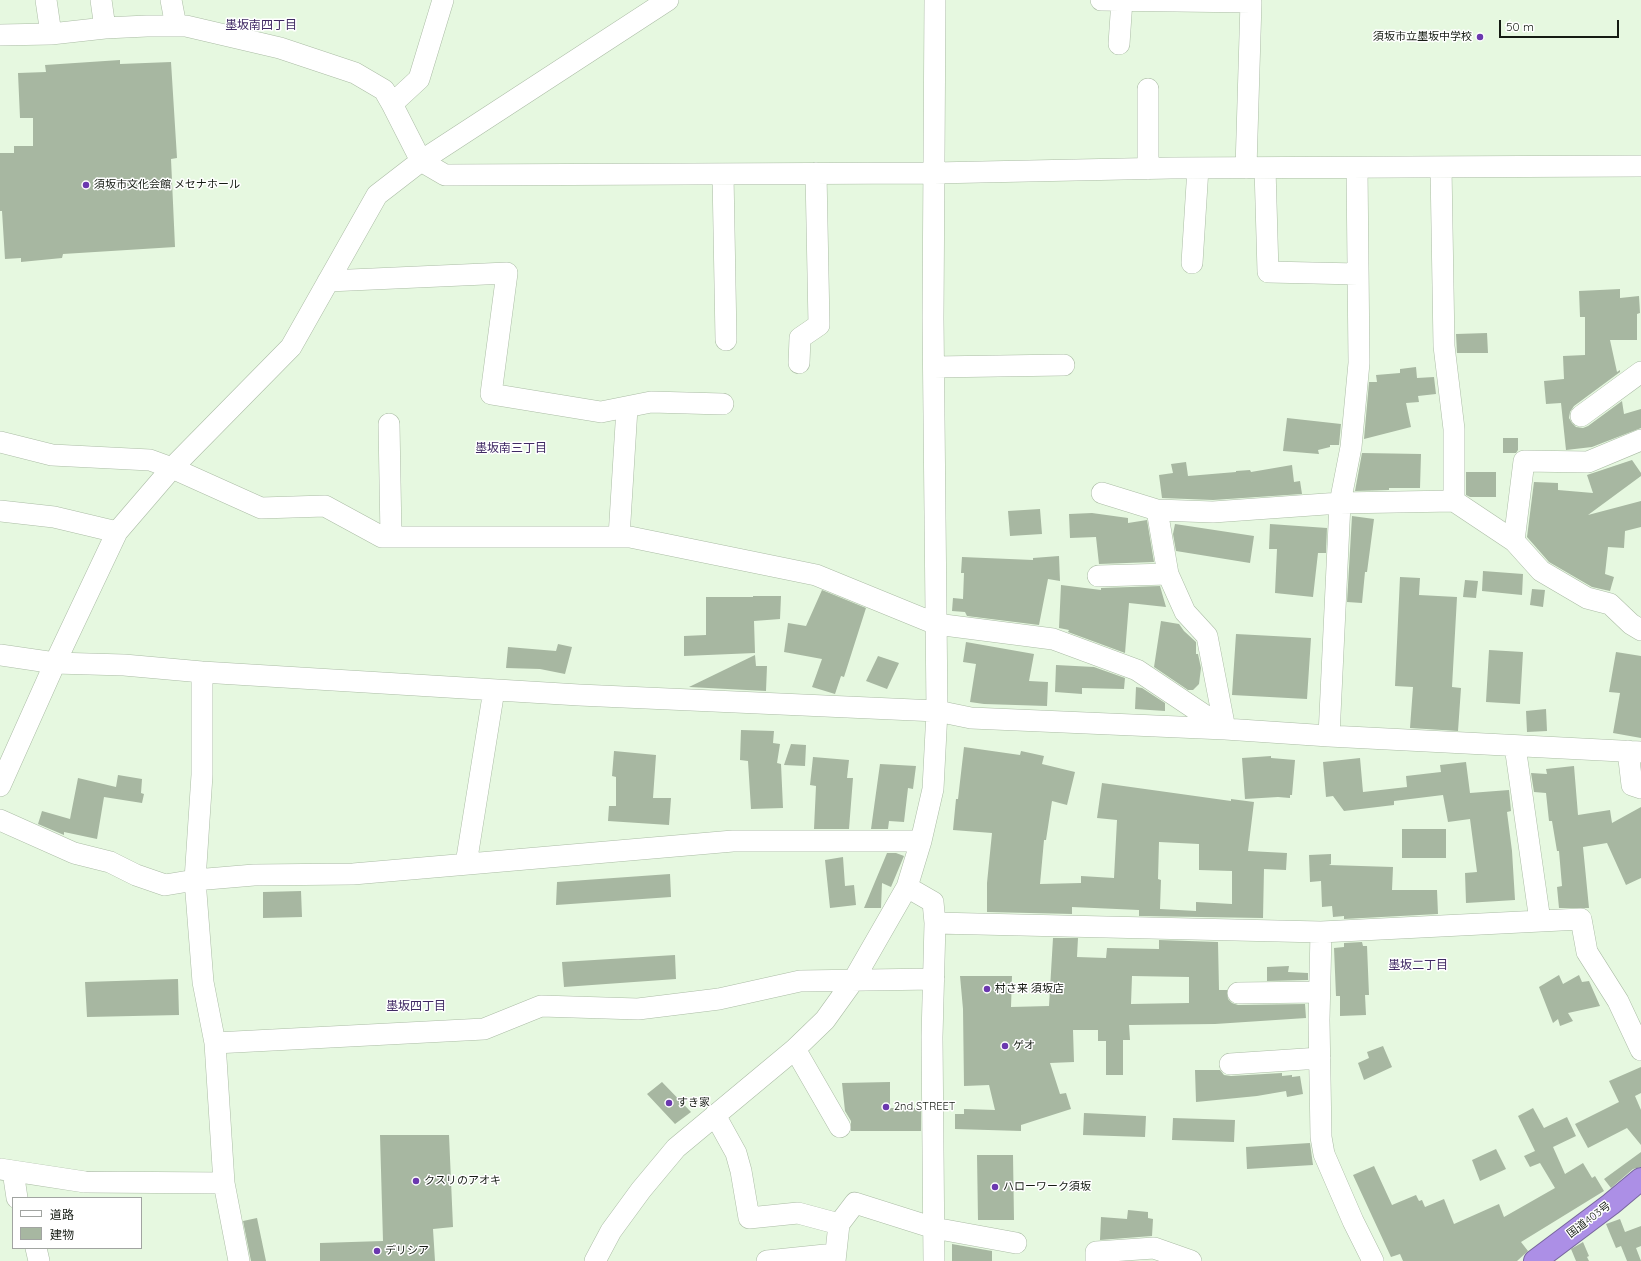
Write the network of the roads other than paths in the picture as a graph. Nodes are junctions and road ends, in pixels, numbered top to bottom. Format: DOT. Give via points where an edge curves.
graph roads {
  1 [pos="46,0"];
  2 [pos="101,0"];
  3 [pos="171,0"];
  4 [pos="443,0"];
  5 [pos="668,0"];
  6 [pos="935,0"];
  7 [pos="1101,0"];
  8 [pos="1122,0"];
  9 [pos="1147,0"];
  10 [pos="645,8"];
  11 [pos="176,26"];
  12 [pos="105,28"];
  13 [pos="51,34"];
  14 [pos="4,35"];
  15 [pos="1119,44"];
  16 [pos="1148,89"];
  17 [pos="392,104"];
  18 [pos="421,161"];
  19 [pos="1641,166"];
  20 [pos="1441,167"];
  21 [pos="1198,168"];
  22 [pos="1255,168"];
  23 [pos="1357,168"];
  24 [pos="1148,169"];
  25 [pos="816,173"];
  26 [pos="934,173"];
  27 [pos="723,174"];
  28 [pos="1192,263"];
  29 [pos="1358,274"];
  30 [pos="328,281"];
  31 [pos="726,340"];
  32 [pos="799,363"];
  33 [pos="1064,365"];
  34 [pos="934,367"];
  35 [pos="1641,372"];
  36 [pos="723,404"];
  37 [pos="627,408"];
  38 [pos="1581,416"];
  39 [pos="389,424"];
  40 [pos="1641,440"];
  41 [pos="0,442"];
  42 [pos="172,468"];
  43 [pos="1102,493"];
  44 [pos="1454,501"];
  45 [pos="1340,503"];
  46 [pos="1157,510"];
  47 [pos="0,511"];
  48 [pos="117,532"];
  49 [pos="391,537"];
  50 [pos="619,537"];
  51 [pos="1514,541"];
  52 [pos="1168,574"];
  53 [pos="1098,576"];
  54 [pos="936,624"];
  55 [pos="1641,630"];
  56 [pos="0,655"];
  57 [pos="55,662"];
  58 [pos="202,672"];
  59 [pos="494,690"];
  60 [pos="937,711"];
  61 [pos="1225,730"];
  62 [pos="1329,736"];
  63 [pos="1515,746"];
  64 [pos="1634,752"];
  65 [pos="0,786"];
  66 [pos="1641,788"];
  67 [pos="0,820"];
  68 [pos="921,841"];
  69 [pos="466,864"];
  70 [pos="195,880"];
  71 [pos="907,887"];
  72 [pos="1540,921"];
  73 [pos="935,923"];
  74 [pos="1320,932"];
  75 [pos="934,979"];
  76 [pos="853,981"];
  77 [pos="1238,992"];
  78 [pos="1319,992"];
  79 [pos="215,1044"];
  80 [pos="795,1049"];
  81 [pos="1641,1050"];
  82 [pos="1320,1058"];
  83 [pos="1230,1064"];
  84 [pos="714,1115"];
  85 [pos="840,1127"];
  86 [pos="6,1170"];
  87 [pos="1641,1178"];
  88 [pos="224,1183"];
  89 [pos="17,1197"];
  90 [pos="839,1224"];
  91 [pos="934,1228"];
  92 [pos="1016,1243"];
  93 [pos="36,1249"];
  94 [pos="835,1258"];
  95 [pos="1178,1259"];
  96 [pos="39,1261"];
  97 [pos="239,1261"];
  98 [pos="595,1261"];
  99 [pos="767,1261"];
  100 [pos="934,1261"];
  101 [pos="1096,1261"];
  102 [pos="1373,1261"];
  103 [pos="1535,1261"];
  1 -- 13 [label="street"];
  2 -- 12 [label="street"];
  3 -- 11 [label="street"];
  4 -- 17 [label="street" via="419,79"];
  5 -- 10 [label="street"];
  6 -- 26 [label="street"];
  7 -- 8 [label="street"];
  8 -- 9 [label="street"];
  8 -- 15 [label="street"];
  9 -- 22 [label="street" via="1250,2"];
  10 -- 18 [label="street"];
  11 -- 12 [label="street"];
  11 -- 17 [label="street" via="186,26 280,48 355,74 384,90"];
  12 -- 13 [label="street"];
  13 -- 14 [label="street"];
  16 -- 24 [label="street"];
  17 -- 18 [label="street"];
  18 -- 27 [label="street" via="445,175"];
  18 -- 30 [label="street" via="377,195"];
  19 -- 20 [label="street"];
  20 -- 23 [label="street"];
  20 -- 44 [label="street" via="1444,346 1454,428"];
  21 -- 22 [label="street"];
  21 -- 24 [label="street"];
  21 -- 28 [label="street"];
  22 -- 23 [label="street"];
  22 -- 29 [label="street" via="1268,272"];
  23 -- 29 [label="street"];
  24 -- 26 [label="street"];
  25 -- 26 [label="street"];
  25 -- 27 [label="street"];
  25 -- 32 [label="street" via="818,325 800,338"];
  26 -- 34 [label="street"];
  27 -- 31 [label="street"];
  29 -- 45 [label="street" via="1359,363 1351,447"];
  30 -- 37 [label="street" via="507,273 491,394 601,412"];
  30 -- 42 [label="street" via="291,347"];
  33 -- 34 [label="street"];
  34 -- 54 [label="street"];
  35 -- 38 [label="street"];
  36 -- 37 [label="street" via="651,402"];
  37 -- 50 [label="street"];
  39 -- 49 [label="street"];
  40 -- 51 [label="street" via="1588,462 1524,461"];
  41 -- 42 [label="street" via="52,455 150,460"];
  42 -- 48 [label="street"];
  42 -- 49 [label="street" via="261,508 325,506 382,537"];
  43 -- 46 [label="street"];
  44 -- 45 [label="street"];
  44 -- 51 [label="street"];
  45 -- 46 [label="street" via="1213,512"];
  45 -- 62 [label="street"];
  46 -- 52 [label="street"];
  47 -- 48 [label="street" via="54,517"];
  48 -- 57 [label="street"];
  49 -- 50 [label="street"];
  50 -- 54 [label="street" via="630,537 816,574"];
  51 -- 55 [label="street" via="1541,571 1588,598 1610,604"];
  52 -- 53 [label="street"];
  52 -- 61 [label="street" via="1185,612 1207,636"];
  54 -- 60 [label="street"];
  54 -- 61 [label="street" via="1053,639 1137,670"];
  56 -- 57 [label="street"];
  57 -- 58 [label="street"];
  57 -- 65 [label="street"];
  58 -- 59 [label="street"];
  58 -- 70 [label="street" via="202,775"];
  59 -- 60 [label="street"];
  59 -- 69 [label="street"];
  60 -- 61 [label="street" via="971,718"];
  60 -- 68 [label="street" via="933,790"];
  61 -- 62 [label="street"];
  62 -- 63 [label="street"];
  63 -- 64 [label="street"];
  63 -- 72 [label="street"];
  64 -- 66 [label="street" via="1632,785"];
  67 -- 70 [label="street" via="74,853 110,862 136,876 165,885"];
  68 -- 69 [label="street" via="733,841"];
  68 -- 71 [label="street"];
  69 -- 70 [label="street" via="353,874 254,875"];
  70 -- 79 [label="street" via="203,982"];
  71 -- 73 [label="street" via="933,902"];
  71 -- 76 [label="street"];
  72 -- 74 [label="street"];
  72 -- 81 [label="street" via="1581,919 1587,952 1618,1001"];
  73 -- 74 [label="street"];
  73 -- 75 [label="street"];
  74 -- 78 [label="street"];
  75 -- 76 [label="street"];
  75 -- 91 [label="street"];
  76 -- 79 [label="street" via="800,981 719,999 638,1009 541,1006 484,1029"];
  76 -- 80 [label="street" via="825,1020"];
  77 -- 78 [label="street"];
  78 -- 82 [label="street"];
  79 -- 88 [label="street"];
  80 -- 84 [label="street"];
  80 -- 85 [label="street"];
  82 -- 83 [label="street"];
  82 -- 102 [label="street" via="1321,1138 1324,1154"];
  84 -- 90 [label="street" via="736,1153 749,1218 798,1213"];
  84 -- 98 [label="street" via="676,1148 641,1190 611,1230"];
  86 -- 88 [label="street" via="85,1182"];
  86 -- 89 [label="street"];
  87 -- 103 [label="highway, 国道403号"];
  88 -- 97 [label="street"];
  90 -- 91 [label="street" via="855,1203"];
  90 -- 94 [label="street"];
  91 -- 92 [label="street"];
  91 -- 100 [label="street"];
  93 -- 96 [label="street"];
  94 -- 99 [label="street"];
  95 -- 101 [label="street" via="1154,1248 1096,1252"];
}
